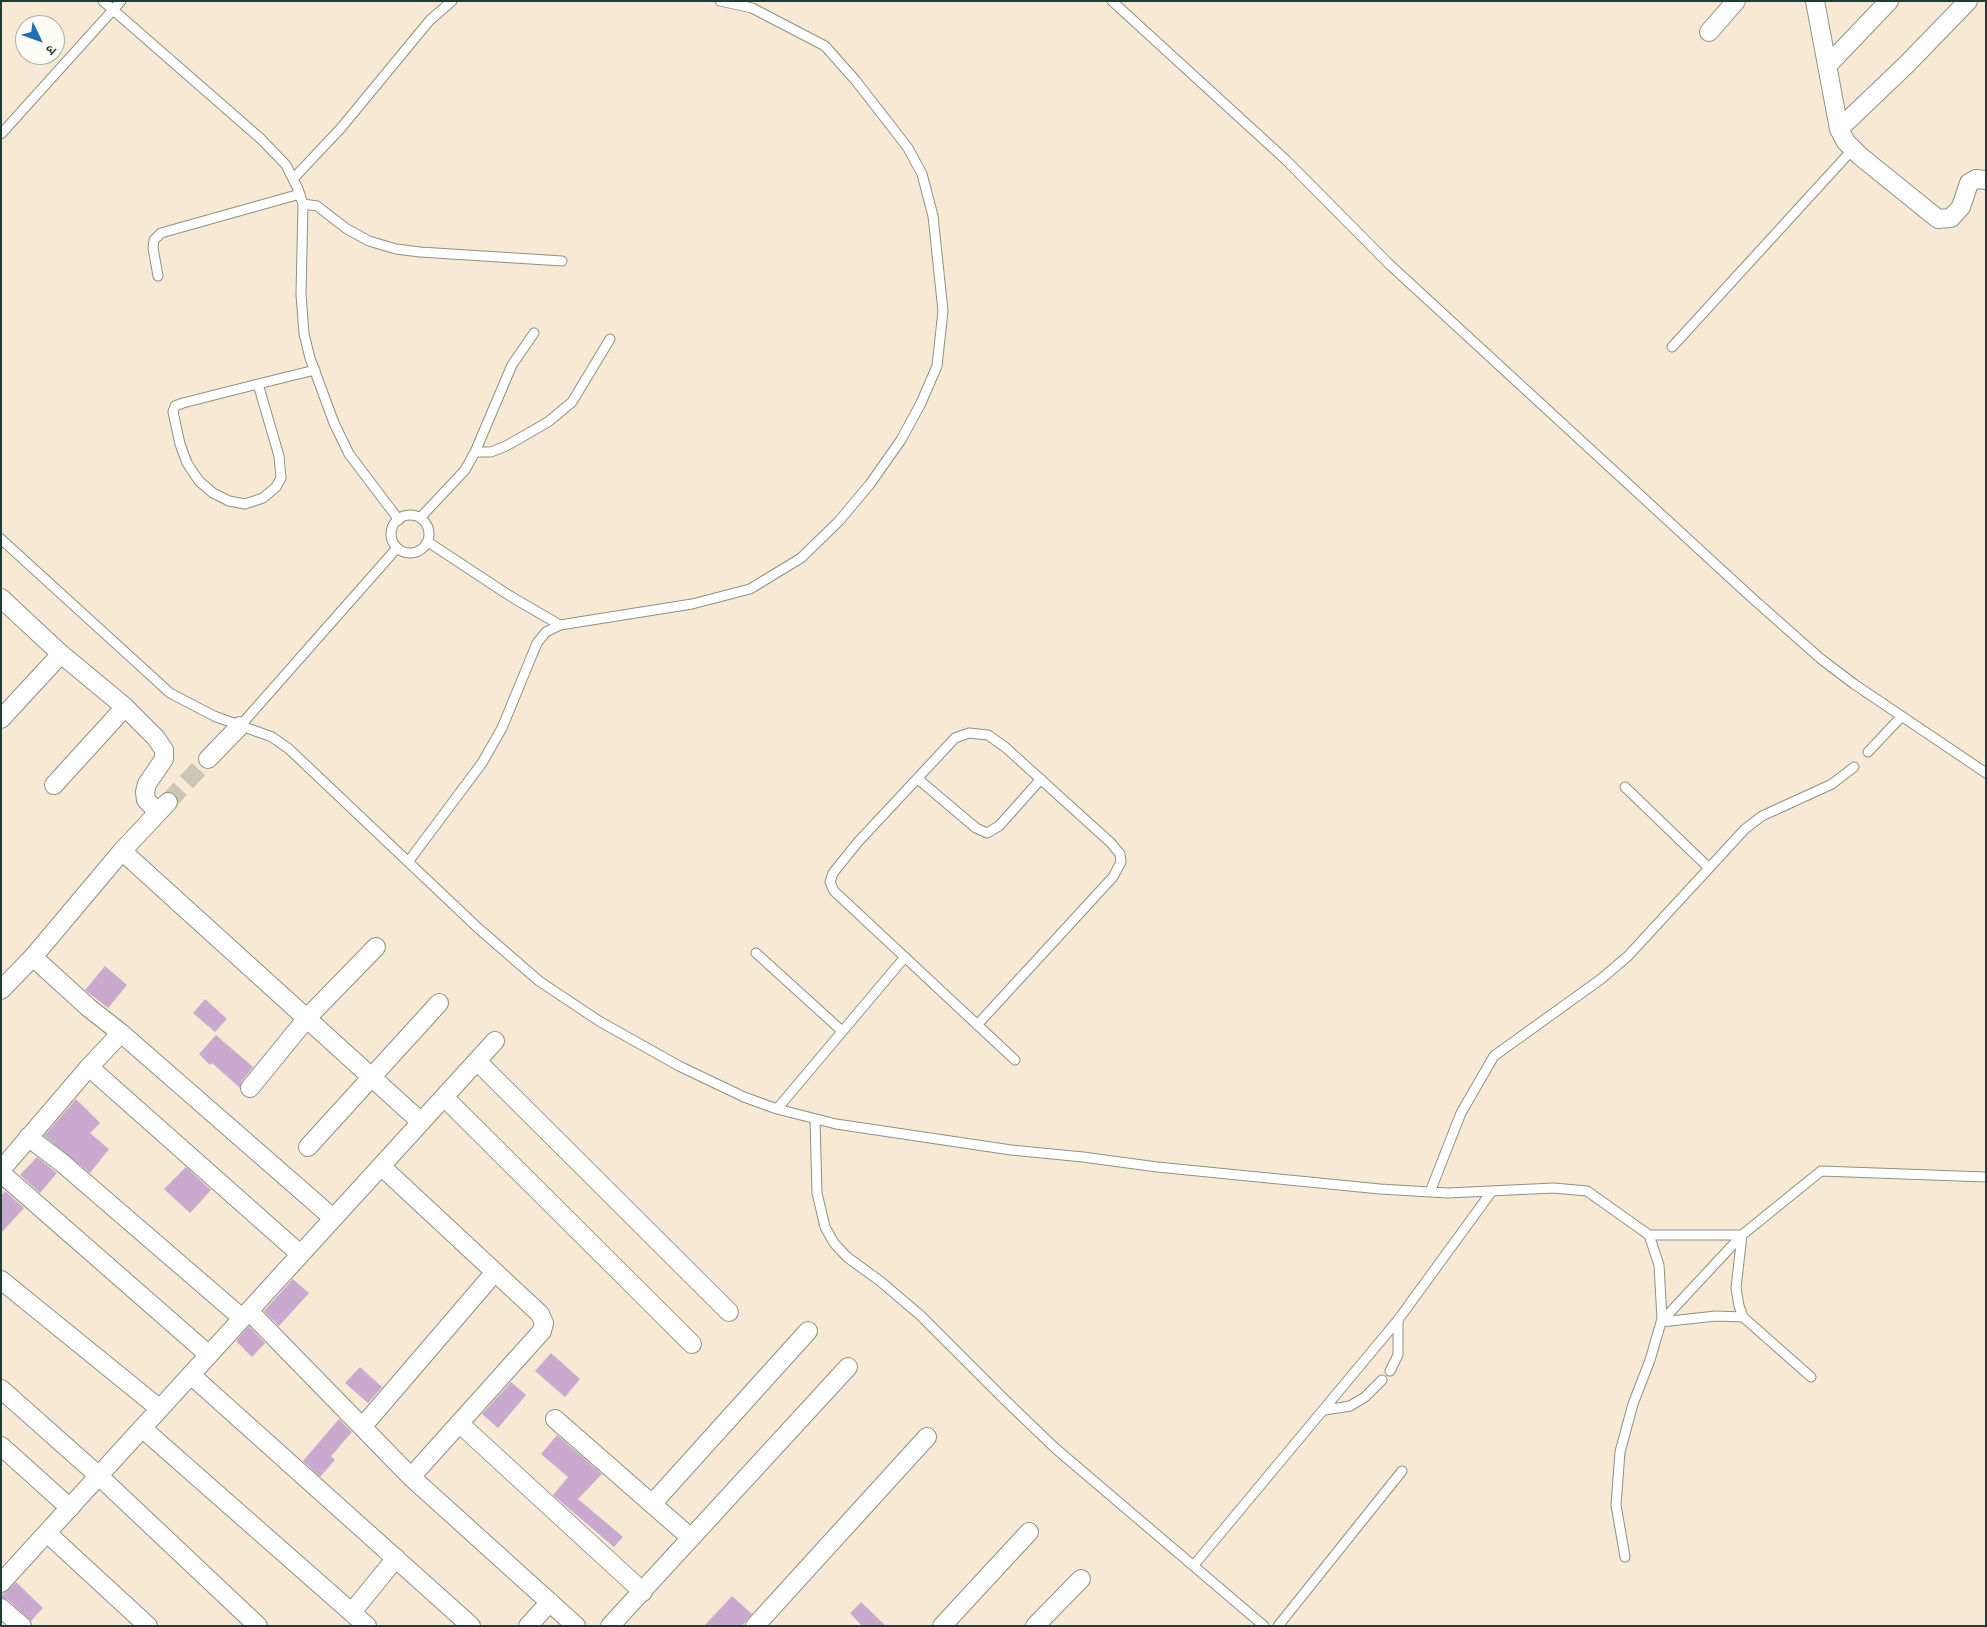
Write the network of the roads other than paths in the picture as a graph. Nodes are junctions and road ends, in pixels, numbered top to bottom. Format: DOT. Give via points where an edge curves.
graph roads {
  1 [pos="103,1"];
  2 [pos="121,1"];
  3 [pos="452,1"];
  4 [pos="720,1"];
  5 [pos="1112,1"];
  6 [pos="1736,1"];
  7 [pos="1889,1"];
  8 [pos="1968,1"];
  9 [pos="1819,5"];
  10 [pos="113,10"];
  11 [pos="1709,32"];
  12 [pos="1827,66"];
  13 [pos="1839,129"];
  14 [pos="1,134"];
  15 [pos="1852,149"];
  16 [pos="293,179"];
  17 [pos="1986,180"];
  18 [pos="300,194"];
  19 [pos="303,204"];
  20 [pos="562,261"];
  21 [pos="158,276"];
  22 [pos="534,333"];
  23 [pos="610,339"];
  24 [pos="1672,347"];
  25 [pos="315,370"];
  26 [pos="258,384"];
  27 [pos="474,452"];
  28 [pos="420,518"];
  29 [pos="399,520"];
  30 [pos="1,539"];
  31 [pos="428,542"];
  32 [pos="397,548"];
  33 [pos="1,598"];
  34 [pos="560,625"];
  35 [pos="61,654"];
  36 [pos="125,707"];
  37 [pos="1901,717"];
  38 [pos="1,719"];
  39 [pos="240,726"];
  40 [pos="1868,752"];
  41 [pos="208,759"];
  42 [pos="1854,767"];
  43 [pos="1986,773"];
  44 [pos="918,779"];
  45 [pos="1041,779"];
  46 [pos="54,785"];
  47 [pos="1625,788"];
  48 [pos="122,850"];
  49 [pos="408,862"];
  50 [pos="1709,868"];
  51 [pos="376,946"];
  52 [pos="756,953"];
  53 [pos="34,957"];
  54 [pos="905,957"];
  55 [pos="1,990"];
  56 [pos="440,1003"];
  57 [pos="307,1018"];
  58 [pos="977,1025"];
  59 [pos="842,1030"];
  60 [pos="121,1033"];
  61 [pos="495,1041"];
  62 [pos="477,1060"];
  63 [pos="1015,1060"];
  64 [pos="89,1067"];
  65 [pos="371,1076"];
  66 [pos="250,1088"];
  67 [pos="444,1097"];
  68 [pos="777,1109"];
  69 [pos="815,1120"];
  70 [pos="421,1122"];
  71 [pos="28,1137"];
  72 [pos="308,1147"];
  73 [pos="381,1166"];
  74 [pos="1,1172"];
  75 [pos="1986,1178"];
  76 [pos="1492,1191"];
  77 [pos="1430,1192"];
  78 [pos="333,1218"];
  79 [pos="1649,1235"];
  80 [pos="1742,1235"];
  81 [pos="300,1254"];
  82 [pos="494,1272"];
  83 [pos="1,1280"];
  84 [pos="729,1312"];
  85 [pos="246,1315"];
  86 [pos="1743,1317"];
  87 [pos="1398,1320"];
  88 [pos="1662,1322"];
  89 [pos="808,1331"];
  90 [pos="692,1344"];
  91 [pos="209,1355"];
  92 [pos="848,1367"];
  93 [pos="1390,1371"];
  94 [pos="191,1375"];
  95 [pos="1811,1377"];
  96 [pos="1382,1380"];
  97 [pos="1,1389"];
  98 [pos="160,1409"];
  99 [pos="1325,1410"];
  100 [pos="555,1419"];
  101 [pos="459,1424"];
  102 [pos="363,1426"];
  103 [pos="142,1428"];
  104 [pos="927,1437"];
  105 [pos="1,1446"];
  106 [pos="1402,1472"];
  107 [pos="99,1476"];
  108 [pos="411,1476"];
  109 [pos="652,1504"];
  110 [pos="70,1508"];
  111 [pos="1029,1532"];
  112 [pos="47,1533"];
  113 [pos="692,1538"];
  114 [pos="1625,1557"];
  115 [pos="396,1558"];
  116 [pos="1194,1566"];
  117 [pos="1081,1579"];
  118 [pos="1,1583"];
  119 [pos="643,1592"];
  120 [pos="550,1602"];
  121 [pos="1,1608"];
  122 [pos="352,1612"];
  123 [pos="22,1626"];
  124 [pos="148,1626"];
  125 [pos="258,1626"];
  126 [pos="368,1626"];
  127 [pos="472,1626"];
  128 [pos="528,1626"];
  129 [pos="576,1626"];
  130 [pos="610,1626"];
  131 [pos="755,1626"];
  132 [pos="942,1626"];
  133 [pos="1035,1626"];
  134 [pos="1264,1626"];
  135 [pos="1278,1626"];
  1 -- 10 [label="lane"];
  2 -- 10 [label="lane"];
  3 -- 16 [label="lane" via="430,20 341,128"];
  4 -- 34 [label="lane" via="752,8 825,46 908,148 922,174 933,216 943,311 937,366 901,440 870,484 839,521 801,558 750,589 692,604"];
  5 -- 37 [label="lane" via="1286,160 1389,264 1751,597 1822,659"];
  6 -- 11 [label="street"];
  7 -- 12 [label="street"];
  8 -- 13 [label="street"];
  9 -- 12 [label="street"];
  10 -- 14 [label="lane"];
  10 -- 16 [label="lane" via="261,139 286,165"];
  12 -- 13 [label="street"];
  13 -- 15 [label="street"];
  15 -- 17 [label="street" via="1938,219 1951,218 1961,207 1969,183 1976,178"];
  15 -- 24 [label="lane"];
  16 -- 18 [label="lane"];
  18 -- 19 [label="lane"];
  18 -- 21 [label="lane" via="161,233 154,240 153,248"];
  19 -- 20 [label="lane" via="317,206 369,241 396,249"];
  19 -- 25 [label="lane" via="301,294 304,334"];
  22 -- 27 [label="lane" via="512,365"];
  23 -- 27 [label="lane" via="572,402 548,422 506,446 491,452"];
  25 -- 26 [label="lane"];
  25 -- 29 [label="lane" via="334,423 350,454"];
  26 -- 26 [label="lane" via="183,403 175,406 173,412 187,463 199,481 213,493 245,504 263,498 281,478 279,456"];
  27 -- 28 [label="lane" via="465,470"];
  28 -- 29 [label="lane" via="413,516"];
  28 -- 31 [label="lane" via="428,529"];
  29 -- 32 [label="lane" via="394,524 392,537"];
  30 -- 39 [label="lane" via="170,693"];
  31 -- 32 [label="lane" via="417,552 403,552"];
  31 -- 34 [label="lane"];
  32 -- 39 [label="lane"];
  33 -- 35 [label="street"];
  34 -- 49 [label="lane" via="546,632 537,643 502,728 482,763"];
  35 -- 36 [label="street"];
  35 -- 38 [label="street"];
  36 -- 46 [label="street"];
  36 -- 48 [label="street" via="164,750 164,759 145,792 146,800 163,807"];
  37 -- 40 [label="lane"];
  37 -- 43 [label="lane"];
  39 -- 41 [label="street"];
  39 -- 49 [label="lane" via="272,737 289,749"];
  42 -- 50 [label="lane" via="1832,784 1762,816 1745,829"];
  44 -- 45 [label="lane" via="954,738 969,733 988,735"];
  44 -- 45 [label="lane" via="976,828 987,833 998,826"];
  44 -- 54 [label="lane" via="858,842 833,873 830,882 834,891"];
  45 -- 58 [label="lane" via="1111,843 1120,854 1121,862 1112,877"];
  47 -- 50 [label="lane"];
  48 -- 53 [label="street"];
  48 -- 57 [label="street"];
  49 -- 68 [label="lane" via="478,928 546,985 599,1021 679,1066"];
  50 -- 77 [label="lane" via="1628,956 1494,1056 1461,1113"];
  51 -- 57 [label="street"];
  52 -- 59 [label="lane"];
  53 -- 55 [label="street"];
  53 -- 60 [label="street"];
  54 -- 58 [label="lane"];
  54 -- 59 [label="lane"];
  56 -- 65 [label="street"];
  57 -- 65 [label="street"];
  57 -- 66 [label="street"];
  58 -- 63 [label="lane"];
  59 -- 68 [label="lane"];
  60 -- 64 [label="street"];
  60 -- 78 [label="street"];
  61 -- 62 [label="street"];
  62 -- 67 [label="street"];
  62 -- 84 [label="street"];
  64 -- 71 [label="street"];
  64 -- 81 [label="street"];
  65 -- 70 [label="street"];
  65 -- 72 [label="street"];
  67 -- 70 [label="street"];
  67 -- 90 [label="street"];
  68 -- 69 [label="lane"];
  69 -- 77 [label="lane" via="1011,1150"];
  69 -- 116 [label="lane" via="818,1193 825,1227 834,1243 920,1315 1055,1448"];
  70 -- 73 [label="street"];
  71 -- 74 [label="street"];
  71 -- 85 [label="street"];
  73 -- 78 [label="street"];
  73 -- 82 [label="street"];
  74 -- 91 [label="street"];
  75 -- 80 [label="lane" via="1821,1171"];
  76 -- 77 [label="lane"];
  76 -- 79 [label="lane" via="1554,1188 1587,1191"];
  76 -- 87 [label="lane"];
  78 -- 81 [label="street"];
  79 -- 80 [label="lane"];
  79 -- 88 [label="lane" via="1659,1265"];
  80 -- 86 [label="lane" via="1736,1288"];
  80 -- 88 [label="lane"];
  81 -- 85 [label="street"];
  82 -- 101 [label="street" via="540,1314 544,1323 542,1331"];
  82 -- 102 [label="street"];
  83 -- 98 [label="street"];
  85 -- 91 [label="street"];
  85 -- 102 [label="street"];
  86 -- 88 [label="lane" via="1716,1316"];
  86 -- 95 [label="lane"];
  87 -- 93 [label="lane" via="1398,1355"];
  87 -- 99 [label="lane"];
  88 -- 114 [label="lane" via="1620,1452 1616,1505"];
  89 -- 109 [label="street"];
  91 -- 94 [label="street"];
  92 -- 113 [label="street"];
  94 -- 98 [label="street"];
  94 -- 115 [label="street"];
  96 -- 99 [label="lane" via="1350,1406"];
  97 -- 107 [label="street"];
  98 -- 103 [label="street"];
  99 -- 116 [label="lane"];
  100 -- 109 [label="street"];
  101 -- 108 [label="street"];
  101 -- 119 [label="street"];
  102 -- 108 [label="street"];
  103 -- 107 [label="street"];
  103 -- 122 [label="street"];
  104 -- 131 [label="street"];
  105 -- 110 [label="street"];
  106 -- 135 [label="lane"];
  107 -- 110 [label="street"];
  107 -- 125 [label="street"];
  108 -- 120 [label="street"];
  109 -- 113 [label="street"];
  110 -- 112 [label="street"];
  111 -- 132 [label="street"];
  112 -- 118 [label="street"];
  112 -- 124 [label="street"];
  113 -- 119 [label="street"];
  115 -- 122 [label="street"];
  115 -- 127 [label="street"];
  116 -- 134 [label="lane"];
  117 -- 133 [label="street"];
  119 -- 130 [label="street"];
  120 -- 128 [label="street"];
  120 -- 129 [label="street"];
  121 -- 123 [label="street"];
  122 -- 126 [label="street"];
}
